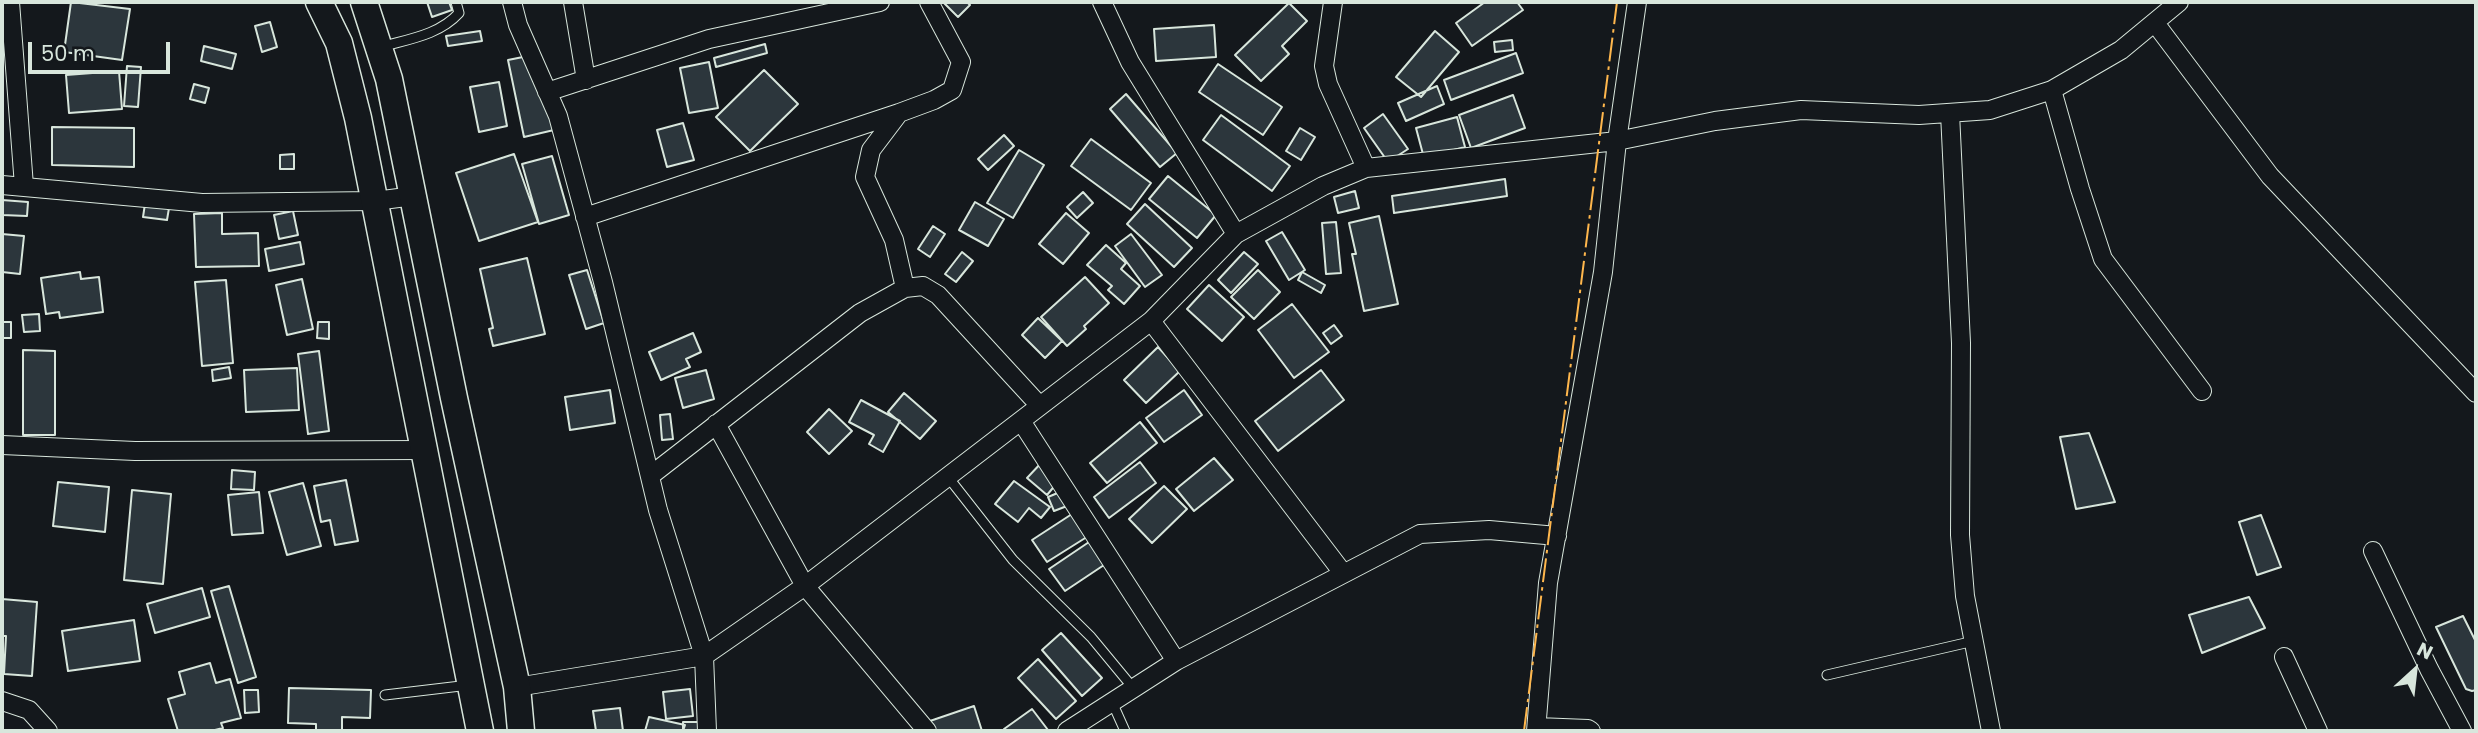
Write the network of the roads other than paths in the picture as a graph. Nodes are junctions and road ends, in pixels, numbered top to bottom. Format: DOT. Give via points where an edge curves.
graph roads {
  1 [pos="10,2"];
  2 [pos="319,2"];
  3 [pos="364,2"];
  4 [pos="456,2"];
  5 [pos="512,2"];
  6 [pos="573,2"];
  7 [pos="880,2"];
  8 [pos="929,2"];
  9 [pos="1102,2"];
  10 [pos="1333,2"];
  11 [pos="1637,2"];
  12 [pos="2179,2"];
  13 [pos="2154,23"];
  14 [pos="379,47"];
  15 [pos="586,80"];
  16 [pos="2053,89"];
  17 [pos="547,92"];
  18 [pos="899,113"];
  19 [pos="1950,113"];
  20 [pos="1617,141"];
  21 [pos="1366,168"];
  22 [pos="2,185"];
  23 [pos="24,186"];
  24 [pos="414,196"];
  25 [pos="375,201"];
  26 [pos="585,217"];
  27 [pos="1236,234"];
  28 [pos="905,288"];
  29 [pos="1151,321"];
  30 [pos="2202,391"];
  31 [pos="2476,393"];
  32 [pos="1040,406"];
  33 [pos="1021,421"];
  34 [pos="716,424"];
  35 [pos="2,444"];
  36 [pos="424,450"];
  37 [pos="650,476"];
  38 [pos="947,477"];
  39 [pos="1557,536"];
  40 [pos="2373,551"];
  41 [pos="1343,573"];
  42 [pos="805,586"];
  43 [pos="1974,641"];
  44 [pos="704,656"];
  45 [pos="2284,657"];
  46 [pos="1177,661"];
  47 [pos="1827,675"];
  48 [pos="471,685"];
  49 [pos="517,687"];
  50 [pos="1133,689"];
  51 [pos="384,695"];
  52 [pos="2,701"];
  53 [pos="1112,702"];
  54 [pos="1536,729"];
  55 [pos="48,731"];
  56 [pos="480,731"];
  57 [pos="521,731"];
  58 [pos="707,731"];
  59 [pos="927,731"];
  60 [pos="1067,731"];
  61 [pos="1125,731"];
  62 [pos="1591,731"];
  63 [pos="1991,731"];
  64 [pos="2318,731"];
  65 [pos="2462,731"];
  1 -- 23 [label="street"];
  2 -- 25 [label="main road" via="339,43"];
  3 -- 14 [label="main road"];
  4 -- 14 [label="lane" via="459,13 449,24"];
  5 -- 17 [label="street"];
  6 -- 15 [label="street"];
  7 -- 15 [label="street" via="709,39"];
  8 -- 18 [label="street" via="961,62 952,90"];
  9 -- 27 [label="street" via="1130,62"];
  10 -- 21 [label="street" via="1324,66"];
  11 -- 20 [label="street"];
  12 -- 13 [label="street"];
  13 -- 16 [label="street" via="2121,50"];
  13 -- 31 [label="street" via="2270,176"];
  14 -- 24 [label="main road"];
  15 -- 17 [label="street"];
  16 -- 19 [label="street" via="1990,110"];
  16 -- 30 [label="street" via="2103,259"];
  17 -- 26 [label="street" via="558,116"];
  18 -- 26 [label="street"];
  18 -- 28 [label="street" via="871,150 865,177 894,240"];
  19 -- 20 [label="street" via="1801,110"];
  19 -- 43 [label="street" via="1961,343 1960,535"];
  20 -- 21 [label="street"];
  20 -- 39 [label="street" via="1603,272"];
  21 -- 27 [label="street"];
  22 -- 23 [label="street"];
  23 -- 25 [label="street" via="202,203"];
  24 -- 25 [label="street"];
  24 -- 49 [label="main road"];
  25 -- 36 [label="main road"];
  26 -- 37 [label="street"];
  27 -- 29 [label="street"];
  28 -- 32 [label="street" via="923,286 939,295"];
  28 -- 34 [label="street" via="860,313"];
  29 -- 32 [label="street"];
  29 -- 41 [label="street"];
  32 -- 33 [label="street"];
  33 -- 38 [label="street"];
  33 -- 46 [label="street"];
  34 -- 37 [label="street"];
  34 -- 42 [label="street"];
  35 -- 36 [label="street" via="135,451"];
  36 -- 48 [label="main road"];
  37 -- 44 [label="street"];
  38 -- 42 [label="street"];
  38 -- 50 [label="lane" via="1013,560 1091,637"];
  39 -- 41 [label="street" via="1489,530 1420,534"];
  39 -- 54 [label="street" via="1548,583"];
  40 -- 65 [label="street"];
  41 -- 46 [label="street"];
  42 -- 44 [label="street"];
  42 -- 59 [label="street"];
  43 -- 47 [label="lane"];
  43 -- 63 [label="street"];
  44 -- 49 [label="street"];
  44 -- 58 [label="street"];
  45 -- 64 [label="street"];
  46 -- 50 [label="street"];
  48 -- 51 [label="lane"];
  48 -- 56 [label="main road"];
  49 -- 57 [label="main road"];
  50 -- 53 [label="street"];
  52 -- 55 [label="street" via="29,710"];
  53 -- 60 [label="street"];
  53 -- 61 [label="lane"];
  54 -- 62 [label="street"];
}
